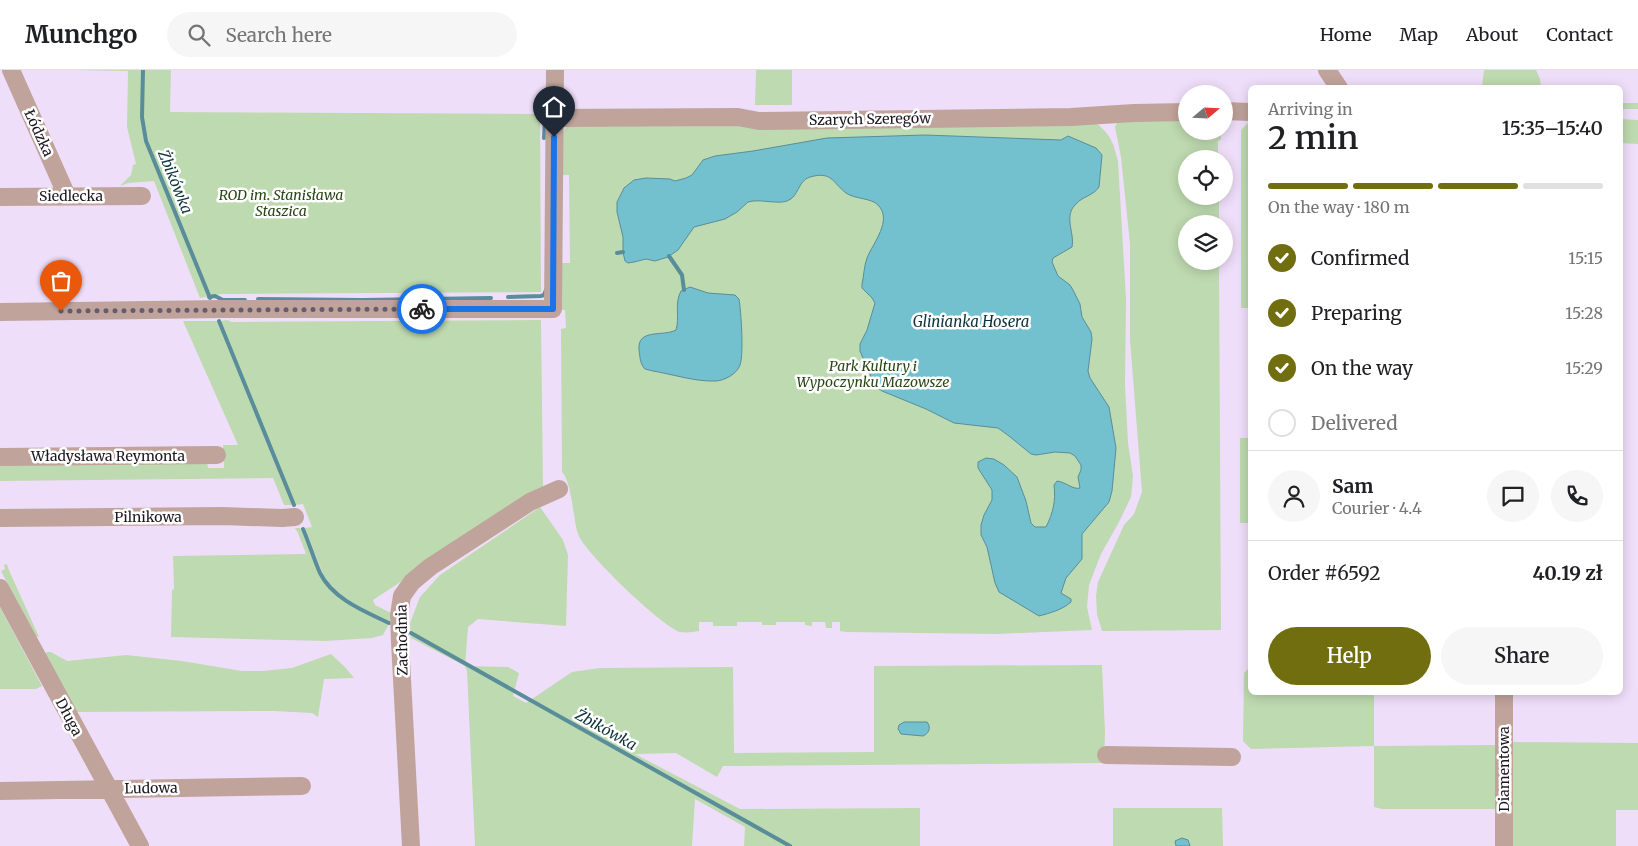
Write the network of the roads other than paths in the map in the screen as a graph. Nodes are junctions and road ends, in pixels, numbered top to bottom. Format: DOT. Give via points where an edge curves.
graph roads {
  1 [pos="11,70"];
  2 [pos="555,70"];
  3 [pos="1327,70"];
  4 [pos="1337,85"];
  5 [pos="1233,111"];
  6 [pos="1178,112"];
  7 [pos="1248,112"];
  8 [pos="554,118"];
  9 [pos="0,196"];
  10 [pos="67,196"];
  11 [pos="142,196"];
  12 [pos="0,312"];
  13 [pos="217,455"];
  14 [pos="0,457"];
  15 [pos="559,489"];
  16 [pos="295,517"];
  17 [pos="0,518"];
  18 [pos="0,588"];
  19 [pos="1504,695"];
  20 [pos="1106,755"];
  21 [pos="1232,757"];
  22 [pos="302,786"];
  23 [pos="108,789"];
  24 [pos="0,791"];
  25 [pos="140,846"];
  26 [pos="411,846"];
  27 [pos="1504,846"];
  1 -- 10 [label="street, Łódzka"];
  2 -- 8 [label="street"];
  3 -- 4 [label="street"];
  5 -- 7 [label="street"];
  6 -- 8 [label="street, Szarych Szeregów" via="1071,117 759,121 738,116"];
  8 -- 12 [label="street" via="553,309"];
  9 -- 10 [label="street, Siedlecka"];
  10 -- 11 [label="street, Siedlecka"];
  13 -- 14 [label="street, Władysława Reymonta"];
  15 -- 26 [label="street, Zachodnia" via="530,502 430,567 412,582 402,596 399,615"];
  16 -- 17 [label="street, Pilnikowa"];
  18 -- 23 [label="street, Długa"];
  19 -- 27 [label="street, Diamentowa"];
  20 -- 21 [label="street"];
  22 -- 23 [label="street, Ludowa"];
  23 -- 24 [label="street, Ludowa"];
  23 -- 25 [label="street, Długa"];
}
